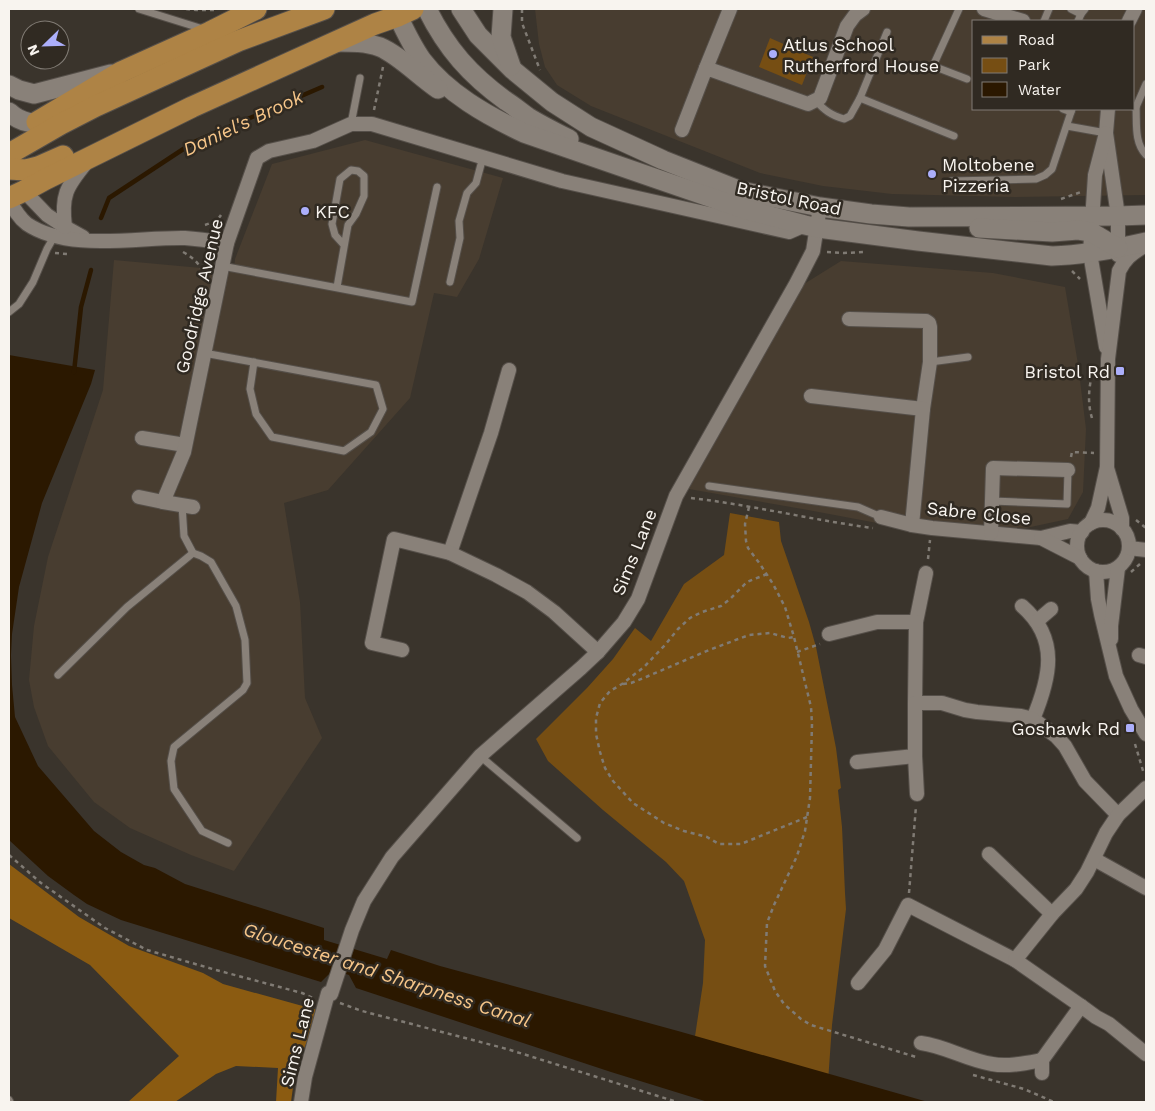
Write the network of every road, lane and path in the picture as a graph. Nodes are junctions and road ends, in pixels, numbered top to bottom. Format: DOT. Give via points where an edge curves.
graph roads {
  1 [pos="140,9"];
  2 [pos="186,9"];
  3 [pos="219,9"];
  4 [pos="255,9"];
  5 [pos="324,9"];
  6 [pos="427,9"];
  7 [pos="461,9"];
  8 [pos="503,9"];
  9 [pos="522,9"];
  10 [pos="730,9"];
  11 [pos="863,9"];
  12 [pos="959,9"];
  13 [pos="984,9"];
  14 [pos="1071,9"];
  15 [pos="401,11"];
  16 [pos="1081,15"];
  17 [pos="1015,20"];
  18 [pos="887,32"];
  19 [pos="224,36"];
  20 [pos="337,42"];
  21 [pos="383,62"];
  22 [pos="706,68"];
  23 [pos="512,70"];
  24 [pos="121,72"];
  25 [pos="542,75"];
  26 [pos="360,78"];
  27 [pos="968,80"];
  28 [pos="1146,84"];
  29 [pos="9,85"];
  30 [pos="226,91"];
  31 [pos="860,98"];
  32 [pos="815,100"];
  33 [pos="1135,107"];
  34 [pos="1072,110"];
  35 [pos="1108,110"];
  36 [pos="9,112"];
  37 [pos="70,120"];
  38 [pos="33,124"];
  39 [pos="351,124"];
  40 [pos="376,125"];
  41 [pos="510,126"];
  42 [pos="1067,126"];
  43 [pos="682,130"];
  44 [pos="1106,133"];
  45 [pos="954,136"];
  46 [pos="9,138"];
  47 [pos="1146,155"];
  48 [pos="92,157"];
  49 [pos="483,157"];
  50 [pos="619,165"];
  51 [pos="12,179"];
  52 [pos="951,181"];
  53 [pos="437,187"];
  54 [pos="1094,191"];
  55 [pos="1053,201"];
  56 [pos="820,207"];
  57 [pos="1146,214"];
  58 [pos="1118,216"];
  59 [pos="1091,224"];
  60 [pos="812,227"];
  61 [pos="61,230"];
  62 [pos="227,243"];
  63 [pos="1146,243"];
  64 [pos="344,246"];
  65 [pos="1118,248"];
  66 [pos="181,252"];
  67 [pos="1090,253"];
  68 [pos="222,266"];
  69 [pos="1119,271"];
  70 [pos="450,282"];
  71 [pos="336,287"];
  72 [pos="218,289"];
  73 [pos="9,312"];
  74 [pos="850,319"];
  75 [pos="204,353"];
  76 [pos="968,357"];
  77 [pos="1108,360"];
  78 [pos="254,362"];
  79 [pos="930,362"];
  80 [pos="1094,367"];
  81 [pos="509,370"];
  82 [pos="811,396"];
  83 [pos="923,409"];
  84 [pos="1093,420"];
  85 [pos="142,438"];
  86 [pos="185,445"];
  87 [pos="1098,453"];
  88 [pos="1107,467"];
  89 [pos="1068,470"];
  90 [pos="709,486"];
  91 [pos="139,497"];
  92 [pos="992,501"];
  93 [pos="163,502"];
  94 [pos="187,506"];
  95 [pos="749,508"];
  96 [pos="1132,514"];
  97 [pos="881,517"];
  98 [pos="912,525"];
  99 [pos="932,528"];
  100 [pos="1086,528"];
  101 [pos="1146,528"];
  102 [pos="1122,529"];
  103 [pos="991,533"];
  104 [pos="1042,538"];
  105 [pos="1129,548"];
  106 [pos="1146,550"];
  107 [pos="193,553"];
  108 [pos="450,553"];
  109 [pos="1080,558"];
  110 [pos="1118,568"];
  111 [pos="1096,572"];
  112 [pos="926,573"];
  113 [pos="767,574"];
  114 [pos="1022,606"];
  115 [pos="1051,609"];
  116 [pos="1037,621"];
  117 [pos="916,622"];
  118 [pos="829,634"];
  119 [pos="794,637"];
  120 [pos="402,650"];
  121 [pos="598,652"];
  122 [pos="1111,655"];
  123 [pos="58,676"];
  124 [pos="622,684"];
  125 [pos="915,703"];
  126 [pos="1033,719"];
  127 [pos="1146,734"];
  128 [pos="480,756"];
  129 [pos="914,756"];
  130 [pos="857,762"];
  131 [pos="1146,788"];
  132 [pos="917,794"];
  133 [pos="1118,815"];
  134 [pos="807,817"];
  135 [pos="577,838"];
  136 [pos="228,843"];
  137 [pos="989,854"];
  138 [pos="9,855"];
  139 [pos="1094,859"];
  140 [pos="1146,888"];
  141 [pos="908,905"];
  142 [pos="1052,914"];
  143 [pos="1015,960"];
  144 [pos="858,983"];
  145 [pos="328,997"];
  146 [pos="1081,1006"];
  147 [pos="921,1043"];
  148 [pos="1146,1054"];
  149 [pos="925,1059"];
  150 [pos="969,1073"];
  151 [pos="301,1102"];
  152 [pos="676,1102"];
  153 [pos="1054,1102"];
  1 -- 19 [label="lane"];
  2 -- 3 [label="path"];
  4 -- 19 [label="main road"];
  5 -- 19 [label="main road"];
  6 -- 50 [label="main road" via="448,45 489,88 528,117"];
  7 -- 23 [label="main road, Bristol Road" via="478,35"];
  8 -- 23 [label="main road" via="502,36"];
  9 -- 25 [label="path" via="522,23"];
  10 -- 22 [label="street"];
  11 -- 32 [label="street" via="847,26 820,98"];
  12 -- 27 [label="lane" via="933,66"];
  13 -- 17 [label="street"];
  14 -- 16 [label="lane"];
  15 -- 20 [label="main road"];
  15 -- 41 [label="main road, Bristol Road" via="410,41 443,83 468,103"];
  18 -- 31 [label="lane"];
  19 -- 24 [label="main road"];
  19 -- 37 [label="main road"];
  20 -- 30 [label="main road"];
  20 -- 41 [label="main road" via="356,42 380,48 469,109"];
  21 -- 40 [label="path" via="373,112 373,117 380,118"];
  22 -- 32 [label="street" via="808,104"];
  22 -- 43 [label="street"];
  23 -- 56 [label="main road, Bristol Road" via="591,128 741,191"];
  24 -- 29 [label="main road" via="34,94"];
  24 -- 38 [label="main road"];
  26 -- 39 [label="lane"];
  28 -- 33 [label="lane"];
  30 -- 48 [label="main road"];
  30 -- 51 [label="main road" via="136,123"];
  31 -- 32 [label="lane" via="850,116 844,119 826,112"];
  31 -- 45 [label="lane"];
  33 -- 47 [label="lane" via="1138,141"];
  34 -- 42 [label="lane"];
  35 -- 44 [label="street"];
  36 -- 38 [label="main road"];
  37 -- 38 [label="main road"];
  37 -- 51 [label="main road"];
  38 -- 46 [label="main road"];
  39 -- 40 [label="street, Goodridge Avenue"];
  39 -- 62 [label="street, Goodridge Avenue" via="313,141 269,151 257,158"];
  40 -- 49 [label="street, Bristol Road"];
  41 -- 50 [label="main road, Bristol Road"];
  42 -- 44 [label="lane"];
  42 -- 52 [label="lane" via="1052,169 1036,180"];
  44 -- 54 [label="street"];
  44 -- 58 [label="street"];
  48 -- 51 [label="main road" via="46,179"];
  48 -- 61 [label="street" via="68,189"];
  49 -- 60 [label="street, Bristol Road" via="562,181 789,232"];
  49 -- 70 [label="lane" via="476,183 467,193 459,221 460,238"];
  50 -- 60 [label="main road, Bristol Road" via="747,210"];
  51 -- 61 [label="street"];
  51 -- 61 [label="street" via="16,212 26,223 42,232"];
  53 -- 71 [label="lane" via="412,302"];
  54 -- 55 [label="path" via="1078,192"];
  54 -- 59 [label="street"];
  56 -- 59 [label="main road, Bristol Road" via="909,217 959,227 1052,232 1078,230"];
  56 -- 60 [label="street, Sims Lane"];
  57 -- 58 [label="main road"];
  58 -- 59 [label="main road"];
  58 -- 65 [label="street"];
  59 -- 65 [label="main road"];
  59 -- 67 [label="street"];
  60 -- 67 [label="main road, Bristol Road" via="1052,256"];
  60 -- 121 [label="street, Sims Lane" via="813,251 676,496 638,599 624,622"];
  61 -- 62 [label="street" via="90,241 185,238"];
  61 -- 73 [label="lane" via="47,249 20,304"];
  62 -- 68 [label="street, Goodridge Avenue"];
  63 -- 65 [label="main road, Bristol Road"];
  63 -- 69 [label="street" via="1129,256"];
  64 -- 64 [label="lane" via="348,225 364,196 364,176 351,170 340,179 332,224 335,235"];
  64 -- 71 [label="lane"];
  65 -- 67 [label="main road, Bristol Road"];
  65 -- 69 [label="street"];
  66 -- 72 [label="path" via="200,265 205,285"];
  67 -- 77 [label="street"];
  68 -- 71 [label="lane"];
  68 -- 72 [label="street, Goodridge Avenue"];
  69 -- 77 [label="street"];
  72 -- 75 [label="street, Goodridge Avenue"];
  74 -- 79 [label="street, Sabre Close" via="926,321 930,327"];
  75 -- 78 [label="lane"];
  75 -- 86 [label="street, Goodridge Avenue"];
  76 -- 79 [label="lane"];
  77 -- 88 [label="street"];
  78 -- 78 [label="lane" via="250,389 256,414 272,437 344,451 371,432 383,409 376,385"];
  79 -- 83 [label="street, Sabre Close"];
  80 -- 84 [label="path" via="1088,398"];
  81 -- 108 [label="street"];
  82 -- 83 [label="street"];
  83 -- 98 [label="street, Sabre Close"];
  85 -- 86 [label="street"];
  86 -- 93 [label="street, Goodridge Avenue"];
  87 -- 89 [label="path" via="1072,452"];
  88 -- 100 [label="street" via="1098,508"];
  88 -- 102 [label="street" via="1122,518"];
  89 -- 92 [label="street" via="993,468"];
  89 -- 92 [label="lane" via="1067,504"];
  90 -- 97 [label="lane" via="858,506"];
  91 -- 93 [label="street"];
  92 -- 103 [label="street"];
  93 -- 94 [label="street"];
  94 -- 107 [label="lane" via="184,536"];
  95 -- 113 [label="path" via="745,524 746,541"];
  96 -- 101 [label="path"];
  97 -- 98 [label="street, Sabre Close"];
  98 -- 99 [label="street, Sabre Close"];
  99 -- 103 [label="street, Sabre Close"];
  99 -- 112 [label="path"];
  100 -- 102 [label="street" via="1099,521 1108,521"];
  100 -- 104 [label="street, Sabre Close"];
  100 -- 109 [label="street" via="1078,540"];
  102 -- 105 [label="street" via="1127,534"];
  103 -- 104 [label="street, Sabre Close"];
  104 -- 109 [label="street, Sabre Close"];
  105 -- 106 [label="street"];
  105 -- 110 [label="street" via="1128,556"];
  107 -- 123 [label="lane" via="127,607"];
  107 -- 136 [label="lane" via="211,562 236,606 245,640 247,683 243,690 174,747 171,761 174,789 202,831"];
  108 -- 120 [label="street" via="394,539 372,643"];
  108 -- 121 [label="street" via="527,592"];
  109 -- 111 [label="street"];
  110 -- 111 [label="street"];
  110 -- 122 [label="street"];
  111 -- 122 [label="street" via="1098,599"];
  112 -- 117 [label="street"];
  113 -- 119 [label="path" via="785,607"];
  113 -- 124 [label="path" via="747,582 720,606 690,618"];
  114 -- 116 [label="street"];
  115 -- 116 [label="street"];
  116 -- 126 [label="street" via="1049,654 1043,695"];
  117 -- 118 [label="street" via="877,622"];
  117 -- 125 [label="street"];
  119 -- 124 [label="path" via="770,633 749,635"];
  119 -- 134 [label="path" via="811,707"];
  121 -- 128 [label="street, Sims Lane"];
  122 -- 127 [label="street" via="1116,676"];
  124 -- 134 [label="path" via="610,691 600,704 596,734 605,768 633,803 664,823 719,844 741,844"];
  125 -- 126 [label="street" via="942,703 965,710"];
  125 -- 129 [label="street"];
  126 -- 133 [label="street" via="1065,746 1085,781"];
  128 -- 135 [label="lane"];
  128 -- 145 [label="street, Sims Lane" via="392,857 364,901"];
  129 -- 130 [label="street"];
  129 -- 132 [label="street"];
  131 -- 133 [label="street"];
  132 -- 141 [label="path"];
  133 -- 139 [label="street"];
  134 -- 149 [label="path" via="797,856 768,923 765,966 775,991 788,1008 811,1025"];
  137 -- 142 [label="street"];
  138 -- 145 [label="path" via="41,883 105,928 147,950 302,993 320,1001"];
  139 -- 140 [label="street"];
  139 -- 142 [label="street" via="1076,889"];
  141 -- 143 [label="street"];
  141 -- 144 [label="street" via="884,950"];
  142 -- 143 [label="street"];
  143 -- 146 [label="street"];
  145 -- 151 [label="street, Sims Lane" via="304,1077"];
  145 -- 152 [label="path" via="362,1011 507,1049"];
  146 -- 147 [label="street" via="1042,1067 991,1064 934,1044"];
  146 -- 148 [label="street"];
  150 -- 153 [label="path" via="1024,1089"];
}
